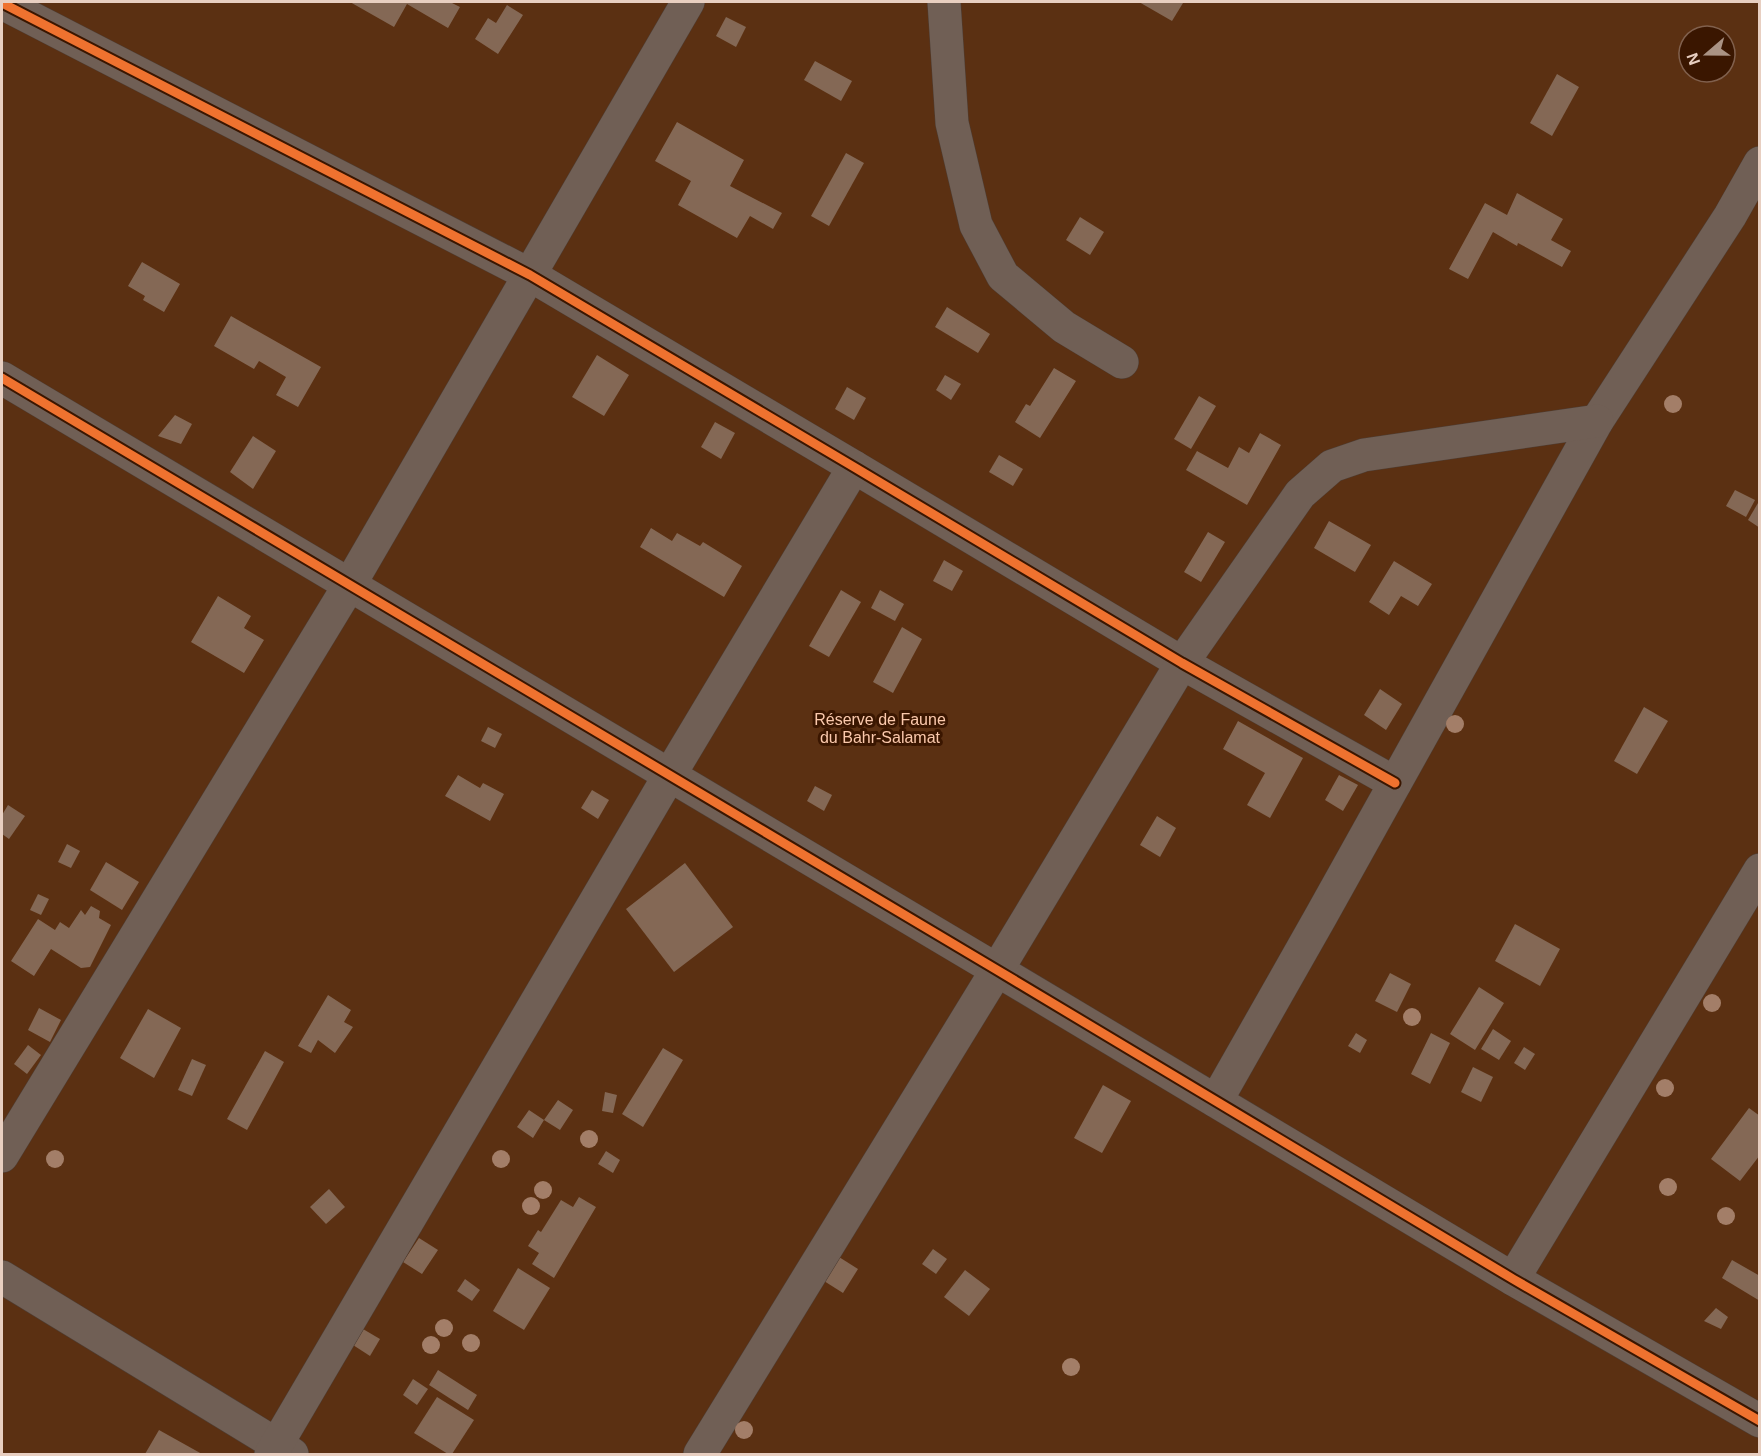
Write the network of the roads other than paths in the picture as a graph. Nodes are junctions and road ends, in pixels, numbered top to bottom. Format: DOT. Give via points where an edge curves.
graph roads {
  1 [pos="688,2"];
  2 [pos="944,2"];
  3 [pos="2,3"];
  4 [pos="1760,163"];
  5 [pos="530,275"];
  6 [pos="1122,362"];
  7 [pos="2,378"];
  8 [pos="1597,421"];
  9 [pos="854,467"];
  10 [pos="350,584"];
  11 [pos="1182,663"];
  12 [pos="669,776"];
  13 [pos="1395,783"];
  14 [pos="1760,870"];
  15 [pos="997,970"];
  16 [pos="1216,1101"];
  17 [pos="2,1156"];
  18 [pos="2,1277"];
  19 [pos="1513,1279"];
  20 [pos="1760,1421"];
  21 [pos="280,1451"];
  22 [pos="700,1455"];
  1 -- 5 [label="street"];
  2 -- 6 [label="street" via="952,123 976,225 1003,276 1064,327"];
  3 -- 5 [label="street"];
  4 -- 8 [label="street"];
  5 -- 9 [label="street"];
  5 -- 10 [label="street"];
  7 -- 10 [label="street"];
  8 -- 11 [label="street" via="1364,455 1332,466 1300,494"];
  8 -- 13 [label="street"];
  9 -- 11 [label="street"];
  9 -- 12 [label="street"];
  10 -- 12 [label="street"];
  10 -- 17 [label="street"];
  11 -- 13 [label="street"];
  11 -- 15 [label="street"];
  12 -- 15 [label="street"];
  12 -- 21 [label="street"];
  13 -- 16 [label="street"];
  14 -- 19 [label="street"];
  15 -- 16 [label="street"];
  15 -- 22 [label="street"];
  16 -- 19 [label="street"];
  18 -- 21 [label="street"];
  19 -- 20 [label="street"];
}
